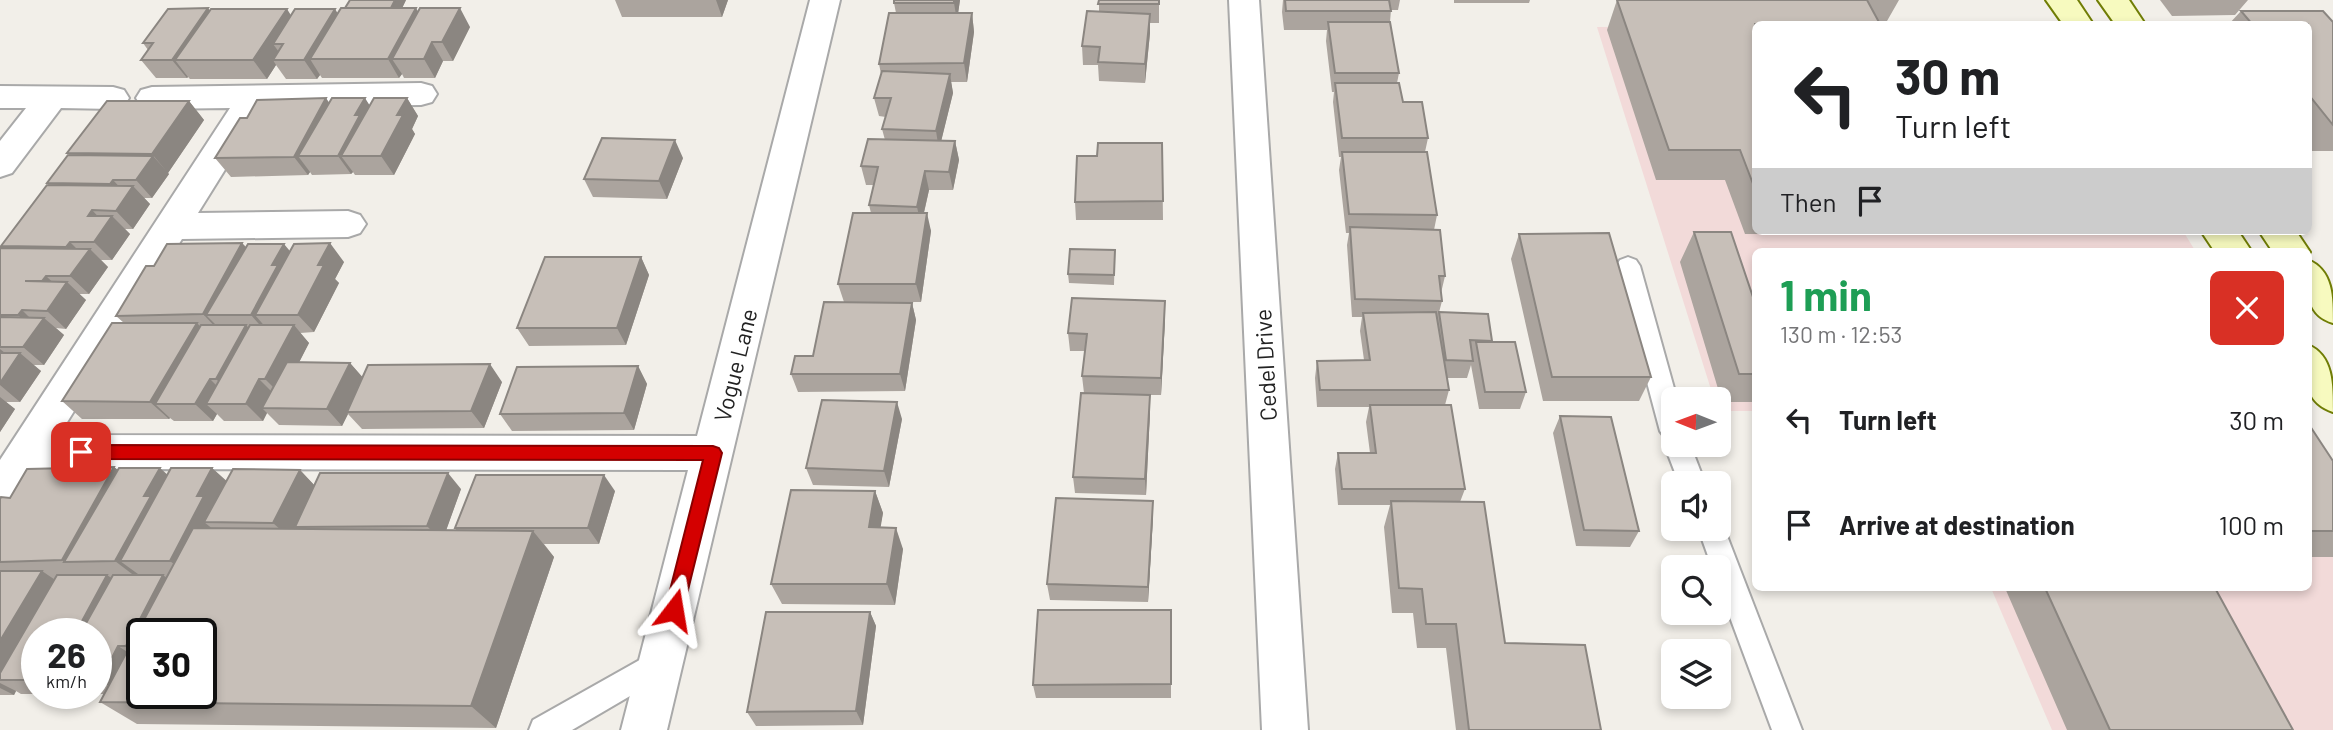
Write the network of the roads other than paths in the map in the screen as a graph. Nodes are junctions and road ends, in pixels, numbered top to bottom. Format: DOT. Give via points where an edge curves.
graph roads {
  1 [pos="825,0"];
  2 [pos="1244,0"];
  3 [pos="2061,0"];
  4 [pos="2113,0"];
  5 [pos="2076,21"];
  6 [pos="2128,21"];
  7 [pos="421,94"];
  8 [pos="0,97"];
  9 [pos="52,97"];
  10 [pos="113,98"];
  11 [pos="152,98"];
  12 [pos="253,98"];
  13 [pos="0,165"];
  14 [pos="348,224"];
  15 [pos="169,226"];
  16 [pos="1628,267"];
  17 [pos="2312,280"];
  18 [pos="2333,309"];
  19 [pos="2312,366"];
  20 [pos="1661,387"];
  21 [pos="2333,396"];
  22 [pos="27,452"];
  23 [pos="713,453"];
  24 [pos="0,496"];
  25 [pos="1716,541"];
  26 [pos="661,662"];
  27 [pos="544,730"];
  28 [pos="644,730"];
  29 [pos="1285,730"];
  30 [pos="1787,730"];
  1 -- 23 [label="street, Vogue Lane"];
  2 -- 29 [label="street, Cedel Drive"];
  3 -- 5 [label="main road"];
  4 -- 6 [label="main road"];
  7 -- 12 [label="street"];
  8 -- 9 [label="street"];
  9 -- 10 [label="street"];
  9 -- 13 [label="street"];
  11 -- 12 [label="street"];
  12 -- 15 [label="street"];
  14 -- 15 [label="street"];
  15 -- 22 [label="street"];
  16 -- 20 [label="lane"];
  17 -- 18 [label="main road"];
  19 -- 21 [label="main road"];
  22 -- 23 [label="street"];
  22 -- 24 [label="street"];
  23 -- 26 [label="street, Vogue Lane"];
  25 -- 30 [label="lane"];
  26 -- 27 [label="lane"];
  26 -- 28 [label="street, Vogue Lane"];
}
